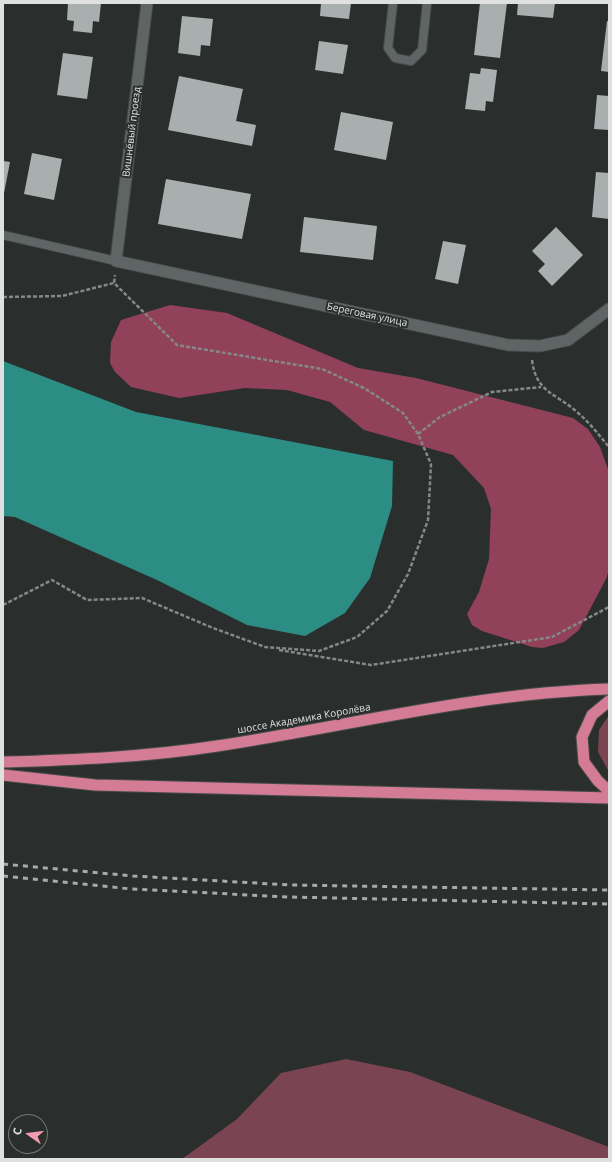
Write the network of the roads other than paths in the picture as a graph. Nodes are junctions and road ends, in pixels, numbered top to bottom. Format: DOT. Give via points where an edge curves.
graph roads {
  1 [pos="147,3"];
  2 [pos="393,3"];
  3 [pos="427,3"];
  4 [pos="3,234"];
  5 [pos="116,261"];
  6 [pos="609,309"];
  7 [pos="609,689"];
  8 [pos="609,701"];
  9 [pos="3,762"];
  10 [pos="3,775"];
  11 [pos="609,790"];
  12 [pos="609,798"];
  1 -- 5 [label="street, Вишнёвый проезд"];
  2 -- 3 [label="lane" via="388,48 395,58 411,61 422,50"];
  4 -- 5 [label="lane"];
  5 -- 6 [label="street, Береговая улица" via="508,345 540,346 568,340"];
  7 -- 9 [label="highway, шоссе Академика Королёва" via="562,691 462,703 216,746 137,756"];
  8 -- 11 [label="highway" via="592,714 582,738 584,762 598,781"];
  10 -- 12 [label="highway" via="95,785"];
}
